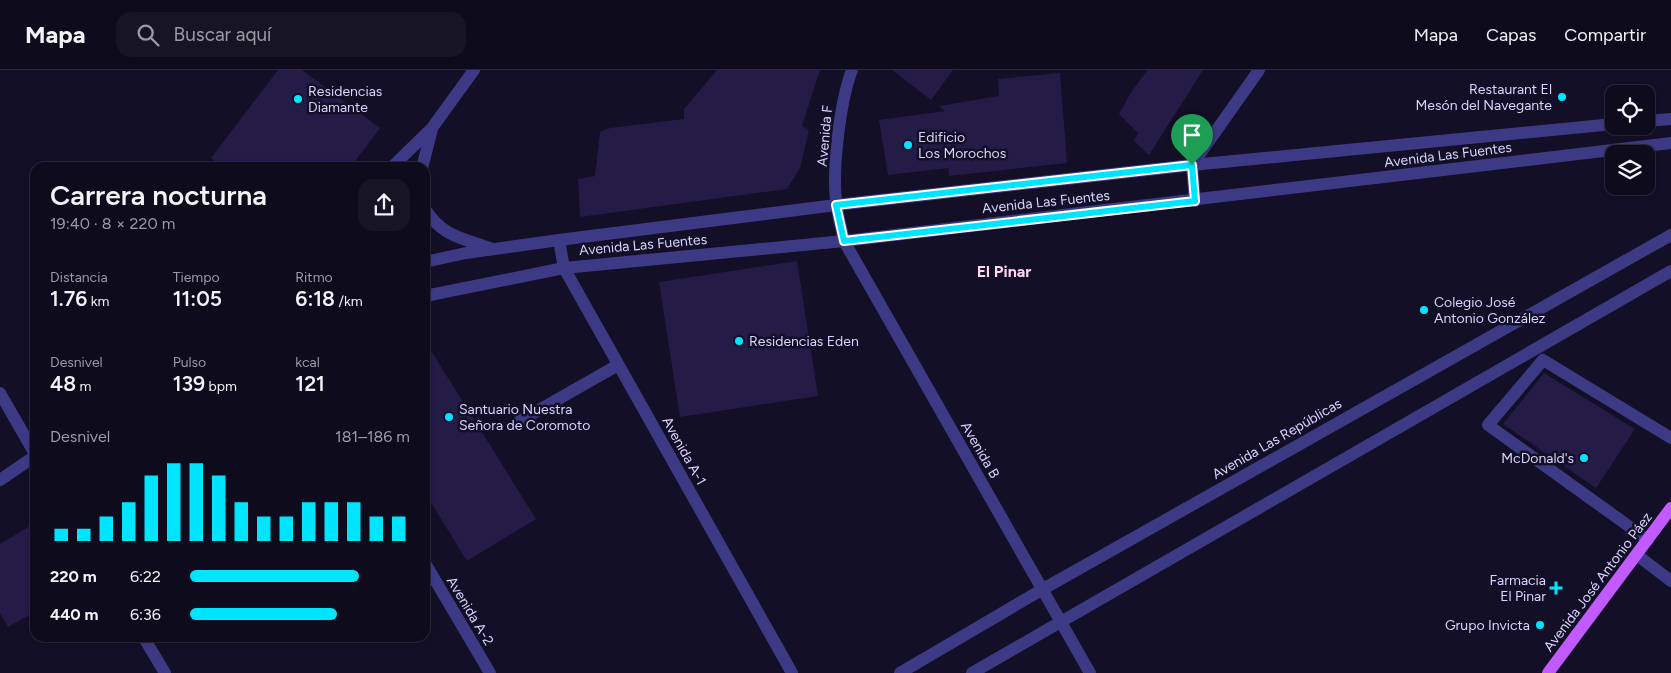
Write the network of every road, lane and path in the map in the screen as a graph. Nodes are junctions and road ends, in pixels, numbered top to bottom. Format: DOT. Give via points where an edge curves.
graph roads {
  1 [pos="474,70"];
  2 [pos="852,70"];
  3 [pos="1260,70"];
  4 [pos="1671,119"];
  5 [pos="1655,120"];
  6 [pos="1605,125"];
  7 [pos="432,128"];
  8 [pos="1671,144"];
  9 [pos="397,162"];
  10 [pos="424,162"];
  11 [pos="1192,165"];
  12 [pos="1195,201"];
  13 [pos="836,205"];
  14 [pos="430,217"];
  15 [pos="1671,235"];
  16 [pos="559,240"];
  17 [pos="844,241"];
  18 [pos="495,249"];
  19 [pos="430,261"];
  20 [pos="564,268"];
  21 [pos="1671,271"];
  22 [pos="430,295"];
  23 [pos="618,365"];
  24 [pos="0,393"];
  25 [pos="518,422"];
  26 [pos="1671,438"];
  27 [pos="30,446"];
  28 [pos="30,459"];
  29 [pos="0,480"];
  30 [pos="1671,508"];
  31 [pos="1648,540"];
  32 [pos="1637,555"];
  33 [pos="430,571"];
  34 [pos="1671,581"];
  35 [pos="1043,590"];
  36 [pos="1061,622"];
  37 [pos="146,642"];
  38 [pos="165,673"];
  39 [pos="490,673"];
  40 [pos="792,673"];
  41 [pos="900,673"];
  42 [pos="972,673"];
  43 [pos="1090,673"];
  44 [pos="1548,673"];
  1 -- 7 [label="street"];
  2 -- 13 [label="street, Avenida F" via="842,108"];
  3 -- 11 [label="street"];
  4 -- 5 [label="street"];
  6 -- 11 [label="street, Avenida Las Fuentes"];
  7 -- 9 [label="street"];
  7 -- 10 [label="street"];
  8 -- 12 [label="street, Avenida Las Fuentes"];
  11 -- 12 [label="street"];
  11 -- 13 [label="street, Avenida Las Fuentes"];
  12 -- 17 [label="street, Avenida Las Fuentes"];
  13 -- 16 [label="street, Avenida Las Fuentes"];
  13 -- 17 [label="street, Avenida F"];
  14 -- 18 [label="street" via="435,225 458,238"];
  15 -- 35 [label="street, Avenida Las Repúblicas"];
  16 -- 18 [label="street, Avenida Las Fuentes"];
  16 -- 20 [label="street, Avenida A-1"];
  17 -- 20 [label="street, Avenida Las Fuentes"];
  17 -- 35 [label="street, Avenida B"];
  18 -- 19 [label="street, Avenida Las Fuentes"];
  20 -- 22 [label="street, Avenida Las Fuentes"];
  20 -- 23 [label="street, Avenida A-1"];
  21 -- 36 [label="street"];
  23 -- 25 [label="street"];
  23 -- 40 [label="street, Avenida A-1"];
  24 -- 27 [label="street"];
  26 -- 31 [label="street" via="1543,360 1488,425"];
  28 -- 29 [label="street"];
  30 -- 31 [label="main road, Avenida José Antonio Páez"];
  31 -- 32 [label="main road, Avenida José Antonio Páez"];
  32 -- 34 [label="street"];
  32 -- 44 [label="main road, Avenida José Antonio Páez"];
  33 -- 39 [label="street, Avenida A-2"];
  35 -- 36 [label="street, Avenida B"];
  35 -- 41 [label="street, Avenida Las Repúblicas"];
  36 -- 42 [label="street"];
  36 -- 43 [label="street, Avenida B"];
  37 -- 38 [label="street"];
}
